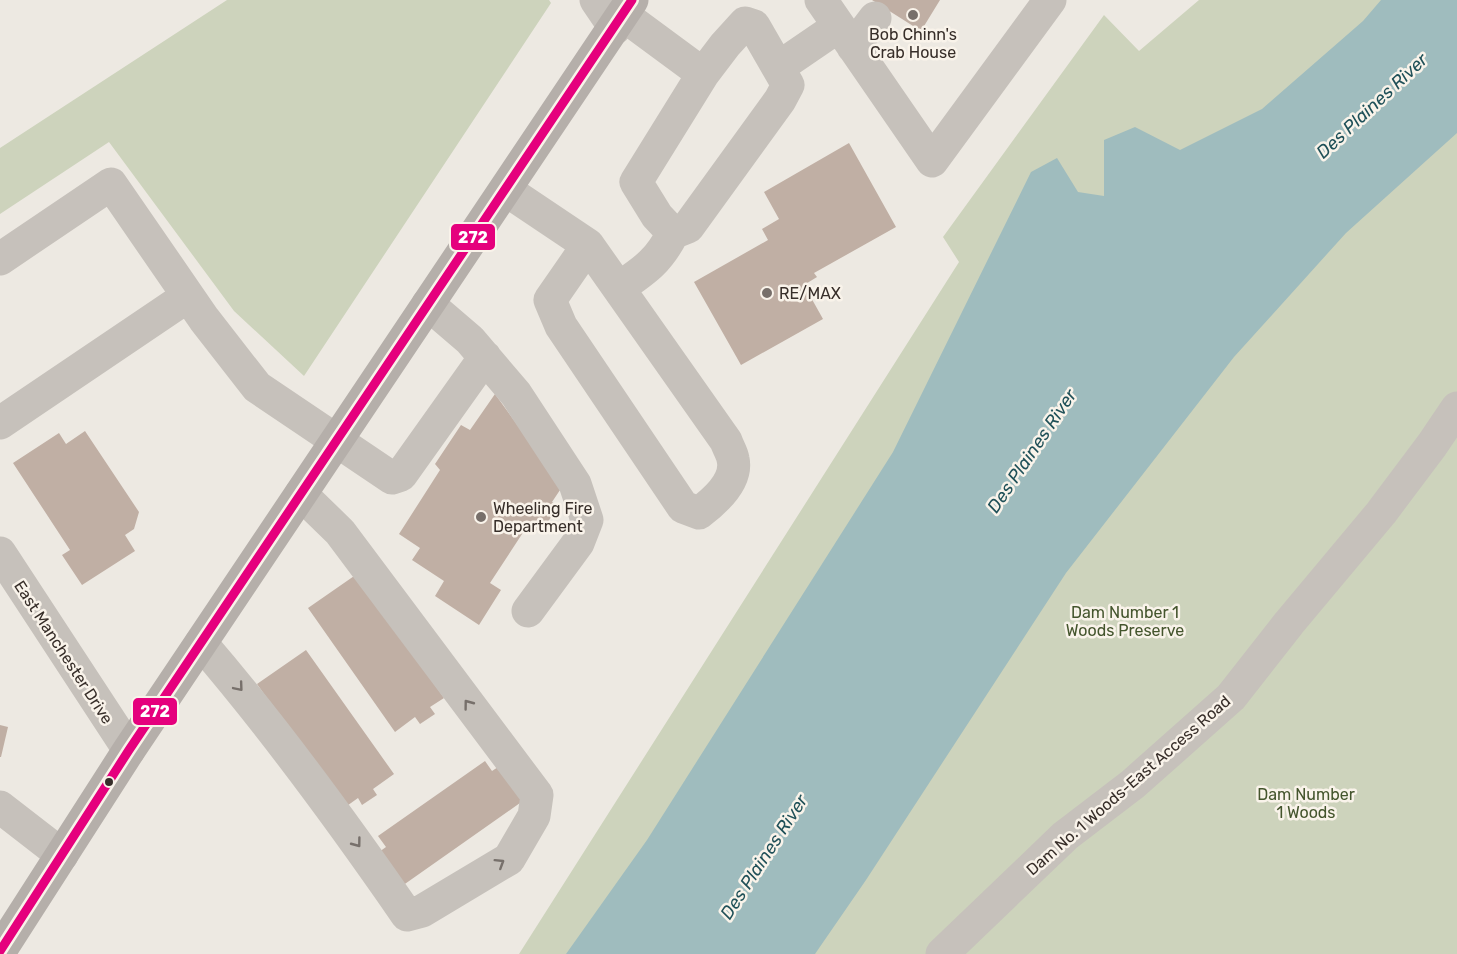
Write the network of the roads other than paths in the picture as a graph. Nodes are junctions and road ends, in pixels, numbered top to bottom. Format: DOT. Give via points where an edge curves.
graph roads {
  1 [pos="1050,0"];
  2 [pos="617,11"];
  3 [pos="875,18"];
  4 [pos="838,24"];
  5 [pos="779,67"];
  6 [pos="703,74"];
  7 [pos="506,190"];
  8 [pos="674,233"];
  9 [pos="588,245"];
  10 [pos="0,259"];
  11 [pos="619,288"];
  12 [pos="188,296"];
  13 [pos="428,304"];
  14 [pos="485,357"];
  15 [pos="1457,408"];
  16 [pos="0,423"];
  17 [pos="336,441"];
  18 [pos="301,494"];
  19 [pos="0,553"];
  20 [pos="528,611"];
  21 [pos="201,643"];
  22 [pos="129,750"];
  23 [pos="0,807"];
  24 [pos="62,855"];
  25 [pos="0,951"];
  26 [pos="942,954"];
  1 -- 4 [label="street" via="932,161"];
  2 -- 6 [label="street"];
  2 -- 7 [label="main road"];
  3 -- 4 [label="street"];
  4 -- 5 [label="street"];
  5 -- 6 [label="street" via="754,26 744,23"];
  5 -- 8 [label="street" via="788,85 780,100 688,227"];
  6 -- 8 [label="street" via="636,182 657,216"];
  7 -- 9 [label="street"];
  7 -- 13 [label="main road"];
  8 -- 11 [label="street" via="652,265"];
  9 -- 11 [label="street"];
  9 -- 11 [label="street" via="550,300 561,326 683,507 699,513 729,484 734,461 726,441"];
  10 -- 12 [label="street" via="111,184"];
  12 -- 16 [label="street"];
  12 -- 17 [label="street" via="257,387"];
  13 -- 14 [label="street"];
  13 -- 17 [label="main road"];
  14 -- 17 [label="street" via="401,475 392,478"];
  14 -- 20 [label="street" via="516,394 575,484 587,520 578,543"];
  15 -- 26 [label="street, Dam No. 1 Woods-East Access Road" via="1381,513 1231,697 1133,784 1065,836"];
  17 -- 18 [label="main road"];
  18 -- 21 [label="main road"];
  21 -- 18 [label="street, one-way" via="242,690 407,915 422,911 509,859 534,816 537,795 340,532"];
  19 -- 22 [label="street, East Manchester Drive"];
  21 -- 22 [label="main road"];
  22 -- 24 [label="main road"];
  23 -- 24 [label="street"];
  24 -- 25 [label="main road"];
}
